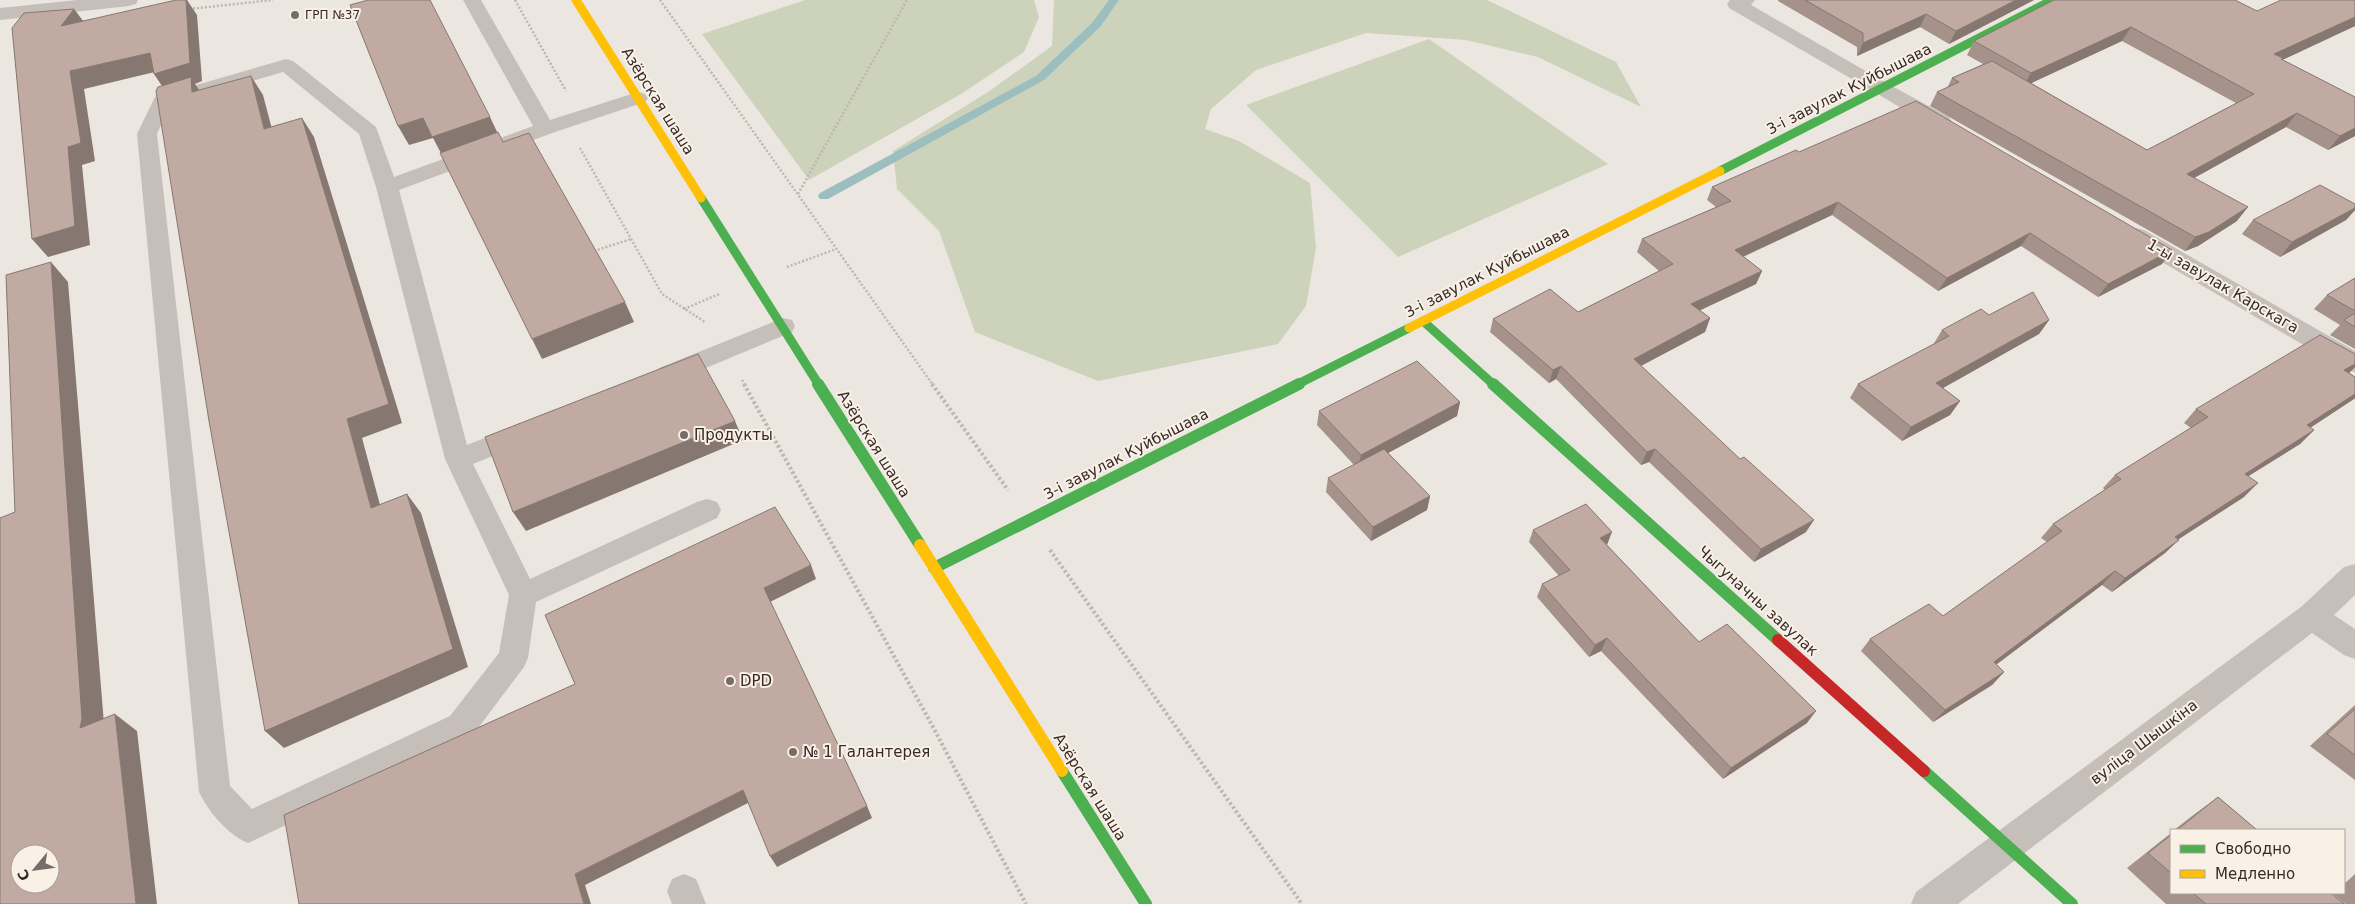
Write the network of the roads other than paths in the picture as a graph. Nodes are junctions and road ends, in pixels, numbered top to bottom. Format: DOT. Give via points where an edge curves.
graph roads {
  1 [pos="129,0"];
  2 [pos="472,0"];
  3 [pos="576,0"];
  4 [pos="1746,0"];
  5 [pos="2053,0"];
  6 [pos="0,14"];
  7 [pos="1883,88"];
  8 [pos="638,98"];
  9 [pos="545,129"];
  10 [pos="1960,134"];
  11 [pos="387,187"];
  12 [pos="2115,223"];
  13 [pos="1423,321"];
  14 [pos="783,326"];
  15 [pos="2355,363"];
  16 [pos="646,383"];
  17 [pos="538,427"];
  18 [pos="458,459"];
  19 [pos="707,510"];
  20 [pos="934,568"];
  21 [pos="2355,576"];
  22 [pos="523,595"];
  23 [pos="2312,616"];
  24 [pos="2355,646"];
  25 [pos="2007,845"];
  26 [pos="1146,904"];
  27 [pos="1929,904"];
  28 [pos="2072,904"];
  1 -- 6 [label="lane"];
  2 -- 9 [label="lane"];
  3 -- 8 [label="street, Азёрская шаша"];
  4 -- 7 [label="lane" via="1736,4"];
  5 -- 7 [label="street, 3-і завулак Куйбышава"];
  7 -- 10 [label="street"];
  7 -- 13 [label="street, 3-і завулак Куйбышава"];
  8 -- 9 [label="lane"];
  8 -- 14 [label="street, Азёрская шаша"];
  9 -- 11 [label="lane"];
  11 -- 18 [label="lane"];
  11 -- 22 [label="lane" via="369,131 286,65 162,101 147,134 215,792 248,826 461,726 513,658"];
  12 -- 15 [label="street, 1-ы завулак Карскага"];
  13 -- 20 [label="street, 3-і завулак Куйбышава"];
  13 -- 25 [label="street, Чыгуначны завулак"];
  14 -- 16 [label="lane"];
  14 -- 20 [label="street, Азёрская шаша"];
  17 -- 18 [label="lane"];
  18 -- 22 [label="lane"];
  19 -- 22 [label="lane"];
  20 -- 26 [label="street, Азёрская шаша"];
  21 -- 23 [label="street, вуліца Шышкіна"];
  23 -- 24 [label="street"];
  23 -- 25 [label="street, вуліца Шышкіна"];
  25 -- 27 [label="street, вуліца Шышкіна"];
  25 -- 28 [label="street, Чыгуначны завулак"];
}
